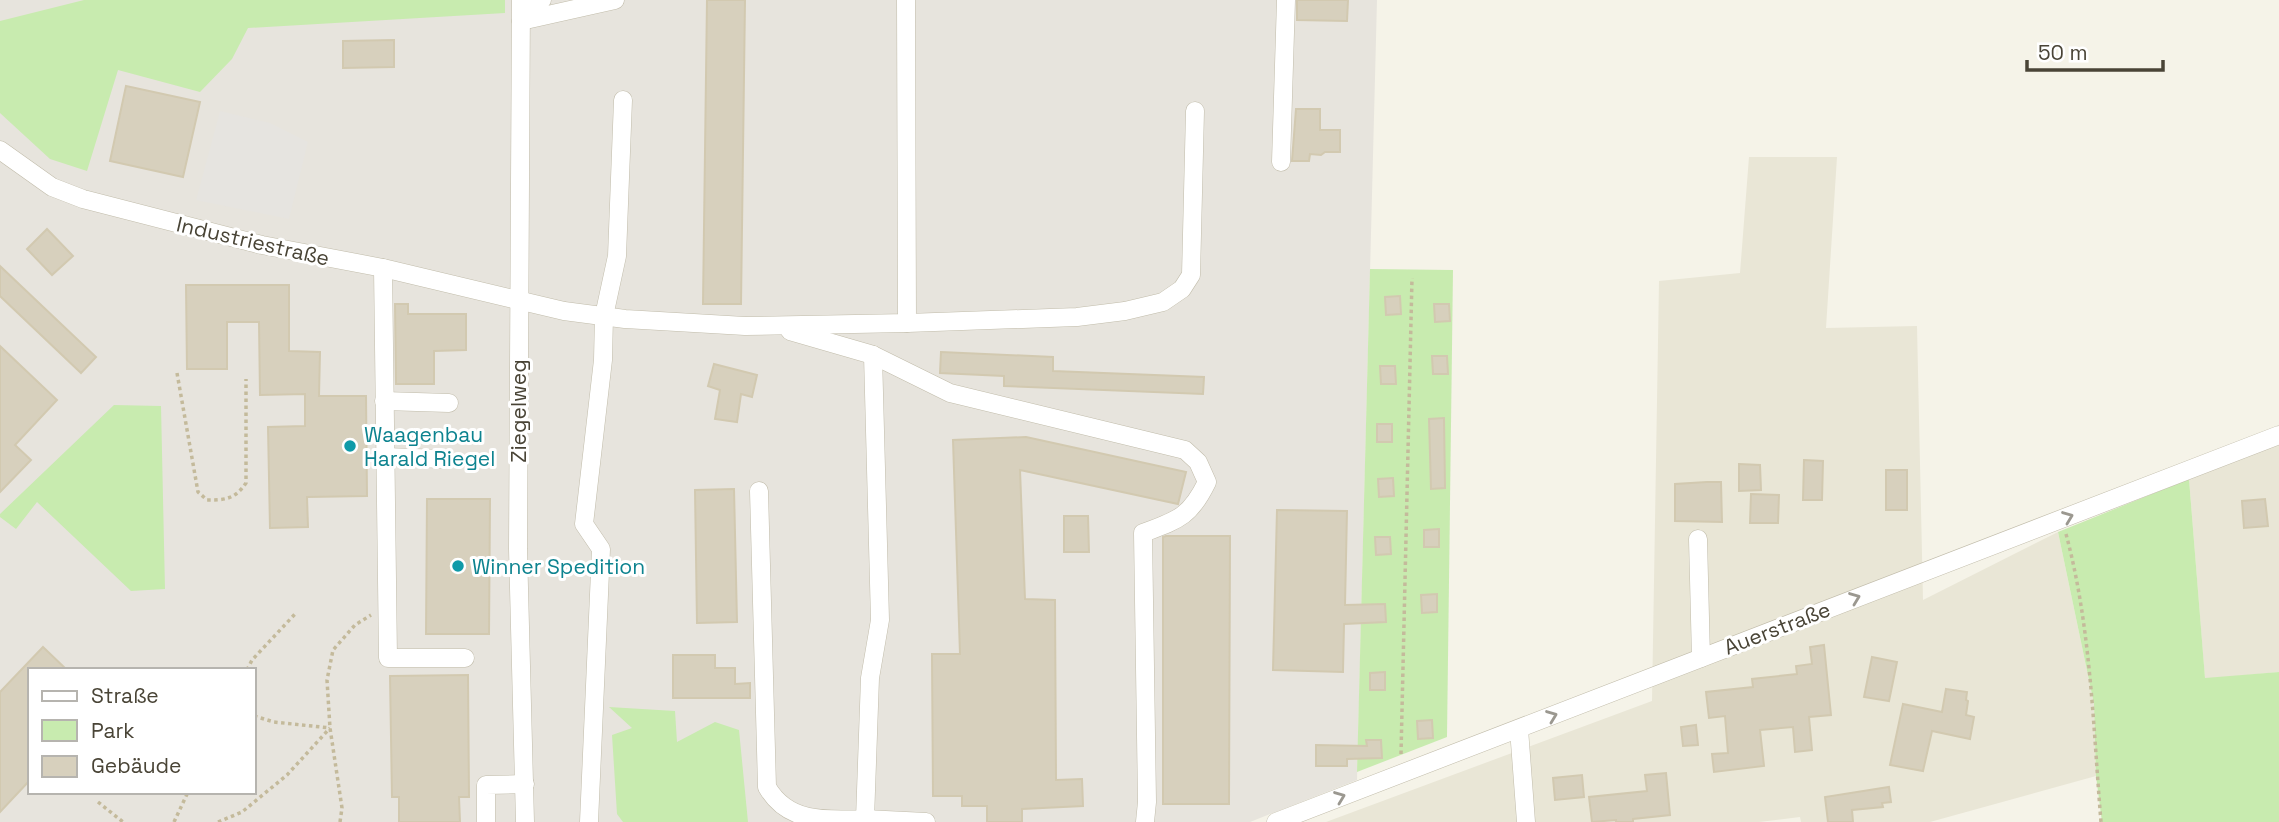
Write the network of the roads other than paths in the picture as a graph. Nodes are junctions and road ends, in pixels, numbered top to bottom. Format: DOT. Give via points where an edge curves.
graph roads {
  1 [pos="521,0"];
  2 [pos="542,0"];
  3 [pos="615,0"];
  4 [pos="1286,0"];
  5 [pos="906,1"];
  6 [pos="521,21"];
  7 [pos="623,100"];
  8 [pos="1195,111"];
  9 [pos="0,149"];
  10 [pos="1282,162"];
  11 [pos="383,268"];
  12 [pos="519,298"];
  13 [pos="604,316"];
  14 [pos="906,323"];
  15 [pos="773,326"];
  16 [pos="873,355"];
  17 [pos="384,401"];
  18 [pos="449,403"];
  19 [pos="2279,435"];
  20 [pos="384,457"];
  21 [pos="444,459"];
  22 [pos="759,491"];
  23 [pos="1698,539"];
  24 [pos="465,658"];
  25 [pos="1701,658"];
  26 [pos="1518,729"];
  27 [pos="525,784"];
  28 [pos="865,819"];
  29 [pos="486,822"];
  30 [pos="525,822"];
  31 [pos="589,822"];
  32 [pos="926,822"];
  33 [pos="1145,822"];
  34 [pos="1276,822"];
  35 [pos="1526,822"];
  1 -- 6 [label="street, Ziegelweg"];
  2 -- 6 [label="street"];
  3 -- 6 [label="street"];
  4 -- 10 [label="street"];
  5 -- 14 [label="street"];
  6 -- 12 [label="street, Ziegelweg"];
  7 -- 13 [label="street" via="617,256"];
  8 -- 14 [label="street" via="1191,275 1182,289 1163,302 1077,317"];
  9 -- 11 [label="street, Industriestraße" via="52,187 83,199 261,245"];
  11 -- 12 [label="street, Industriestraße"];
  11 -- 17 [label="street"];
  12 -- 13 [label="street, Industriestraße"];
  12 -- 27 [label="street, Ziegelweg" via="518,549"];
  13 -- 15 [label="street, Industriestraße"];
  13 -- 31 [label="street" via="584,524 601,549"];
  14 -- 15 [label="street"];
  15 -- 16 [label="street"];
  16 -- 28 [label="street" via="880,620 870,678"];
  16 -- 33 [label="street" via="950,393 1185,450 1198,462 1207,482 1196,503 1178,520 1143,533"];
  17 -- 18 [label="street"];
  17 -- 20 [label="street"];
  25 -- 19 [label="street, Auerstraße, one-way"];
  20 -- 21 [label="street"];
  20 -- 24 [label="street" via="388,658"];
  22 -- 28 [label="street" via="767,787 775,805 790,817 806,821"];
  23 -- 25 [label="street"];
  26 -- 25 [label="street, Auerstraße, one-way"];
  34 -- 26 [label="street, Auerstraße, one-way"];
  26 -- 35 [label="street"];
  27 -- 29 [label="street" via="486,785"];
  27 -- 30 [label="street, Ziegelweg"];
  28 -- 32 [label="street"];
}
